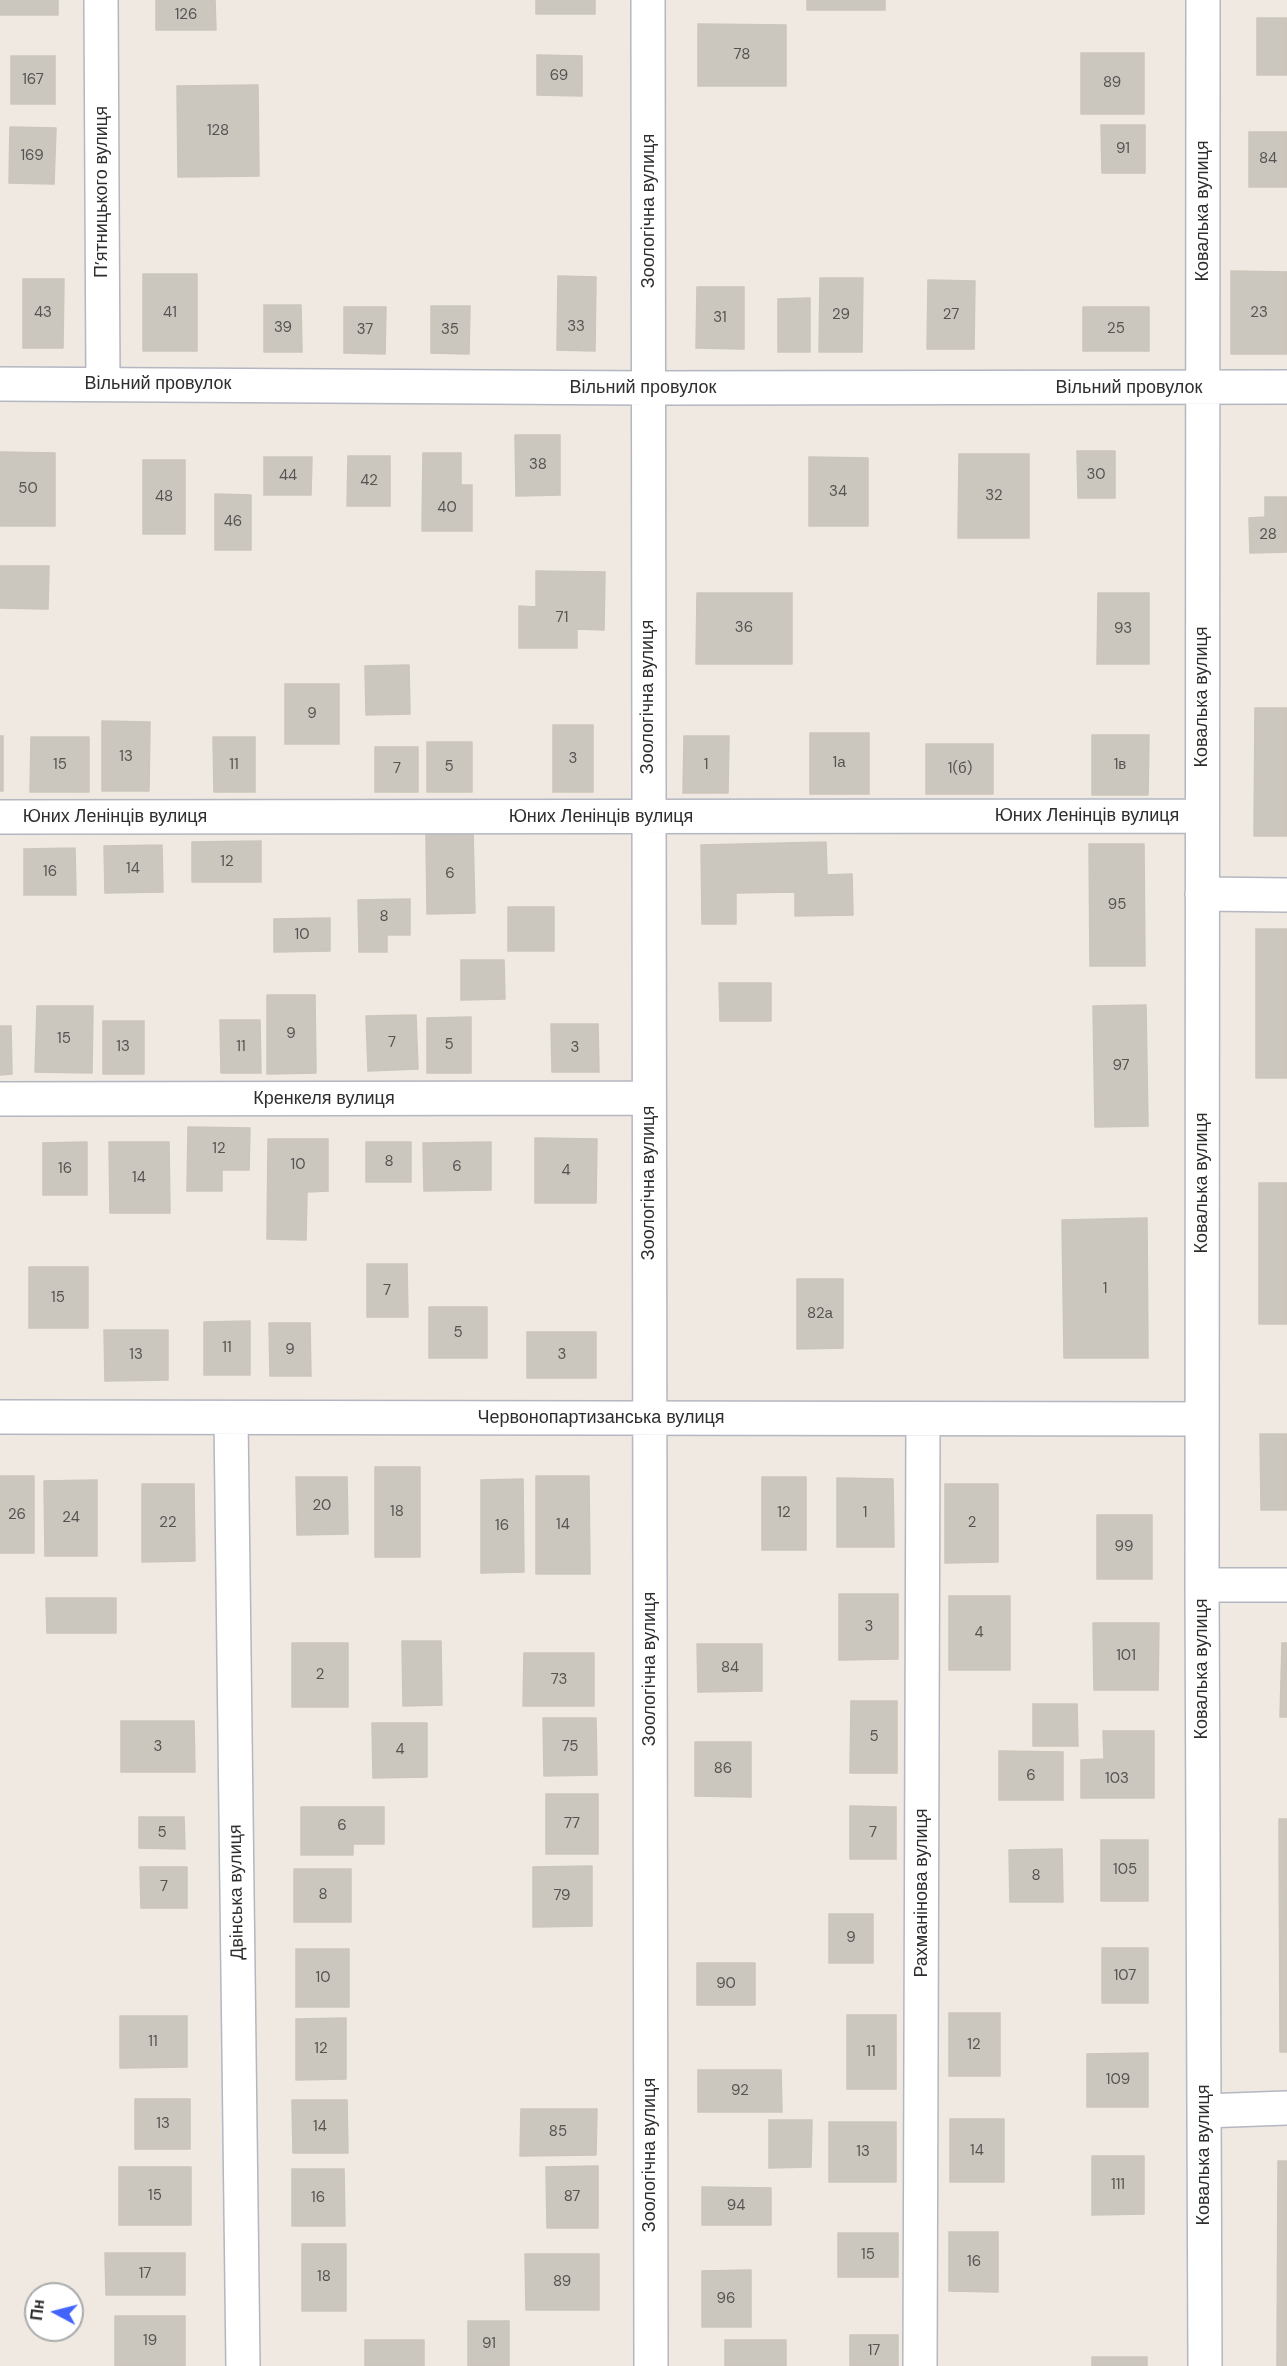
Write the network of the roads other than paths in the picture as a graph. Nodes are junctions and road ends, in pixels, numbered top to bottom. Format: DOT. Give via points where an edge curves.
graph roads {
  1 [pos="101,0"];
  2 [pos="648,0"];
  3 [pos="1203,0"];
  4 [pos="0,384"];
  5 [pos="102,384"];
  6 [pos="1202,387"];
  7 [pos="1287,387"];
  8 [pos="649,388"];
  9 [pos="1202,816"];
  10 [pos="0,817"];
  11 [pos="648,817"];
  12 [pos="1202,894"];
  13 [pos="1287,895"];
  14 [pos="648,1098"];
  15 [pos="0,1099"];
  16 [pos="0,1418"];
  17 [pos="231,1418"];
  18 [pos="649,1418"];
  19 [pos="924,1419"];
  20 [pos="1202,1419"];
  21 [pos="1202,1585"];
  22 [pos="1287,1585"];
  23 [pos="1287,2108"];
  24 [pos="1204,2111"];
  25 [pos="243,2366"];
  26 [pos="651,2366"];
  27 [pos="921,2366"];
  28 [pos="1205,2366"];
  1 -- 5 [label="street, П’ятницького вулиця"];
  2 -- 8 [label="street, Зоологічна вулиця"];
  3 -- 6 [label="street, Ковалька вулиця"];
  4 -- 5 [label="street, Вільний провулок"];
  5 -- 8 [label="street, Вільний провулок"];
  6 -- 7 [label="street, Вільний провулок"];
  6 -- 8 [label="street, Вільний провулок"];
  6 -- 9 [label="street, Ковалька вулиця"];
  8 -- 11 [label="street, Зоологічна вулиця"];
  9 -- 11 [label="street, Юних Ленінців вулиця"];
  9 -- 12 [label="street, Ковалька вулиця"];
  10 -- 11 [label="street, Юних Ленінців вулиця"];
  11 -- 14 [label="street, Зоологічна вулиця"];
  12 -- 13 [label="street"];
  12 -- 20 [label="street, Ковалька вулиця"];
  14 -- 15 [label="street, Кренкеля вулиця"];
  14 -- 18 [label="street, Зоологічна вулиця"];
  16 -- 17 [label="street, Червонопартизанська вулиця"];
  17 -- 18 [label="street, Червонопартизанська вулиця"];
  17 -- 25 [label="street, Двінська вулиця"];
  18 -- 19 [label="street, Червонопартизанська вулиця"];
  18 -- 26 [label="street, Зоологічна вулиця"];
  19 -- 20 [label="street, Червонопартизанська вулиця"];
  19 -- 27 [label="street, Рахманінова вулиця"];
  20 -- 21 [label="street, Ковалька вулиця"];
  21 -- 22 [label="street"];
  21 -- 24 [label="street, Ковалька вулиця"];
  23 -- 24 [label="street"];
  24 -- 28 [label="street, Ковалька вулиця"];
}
